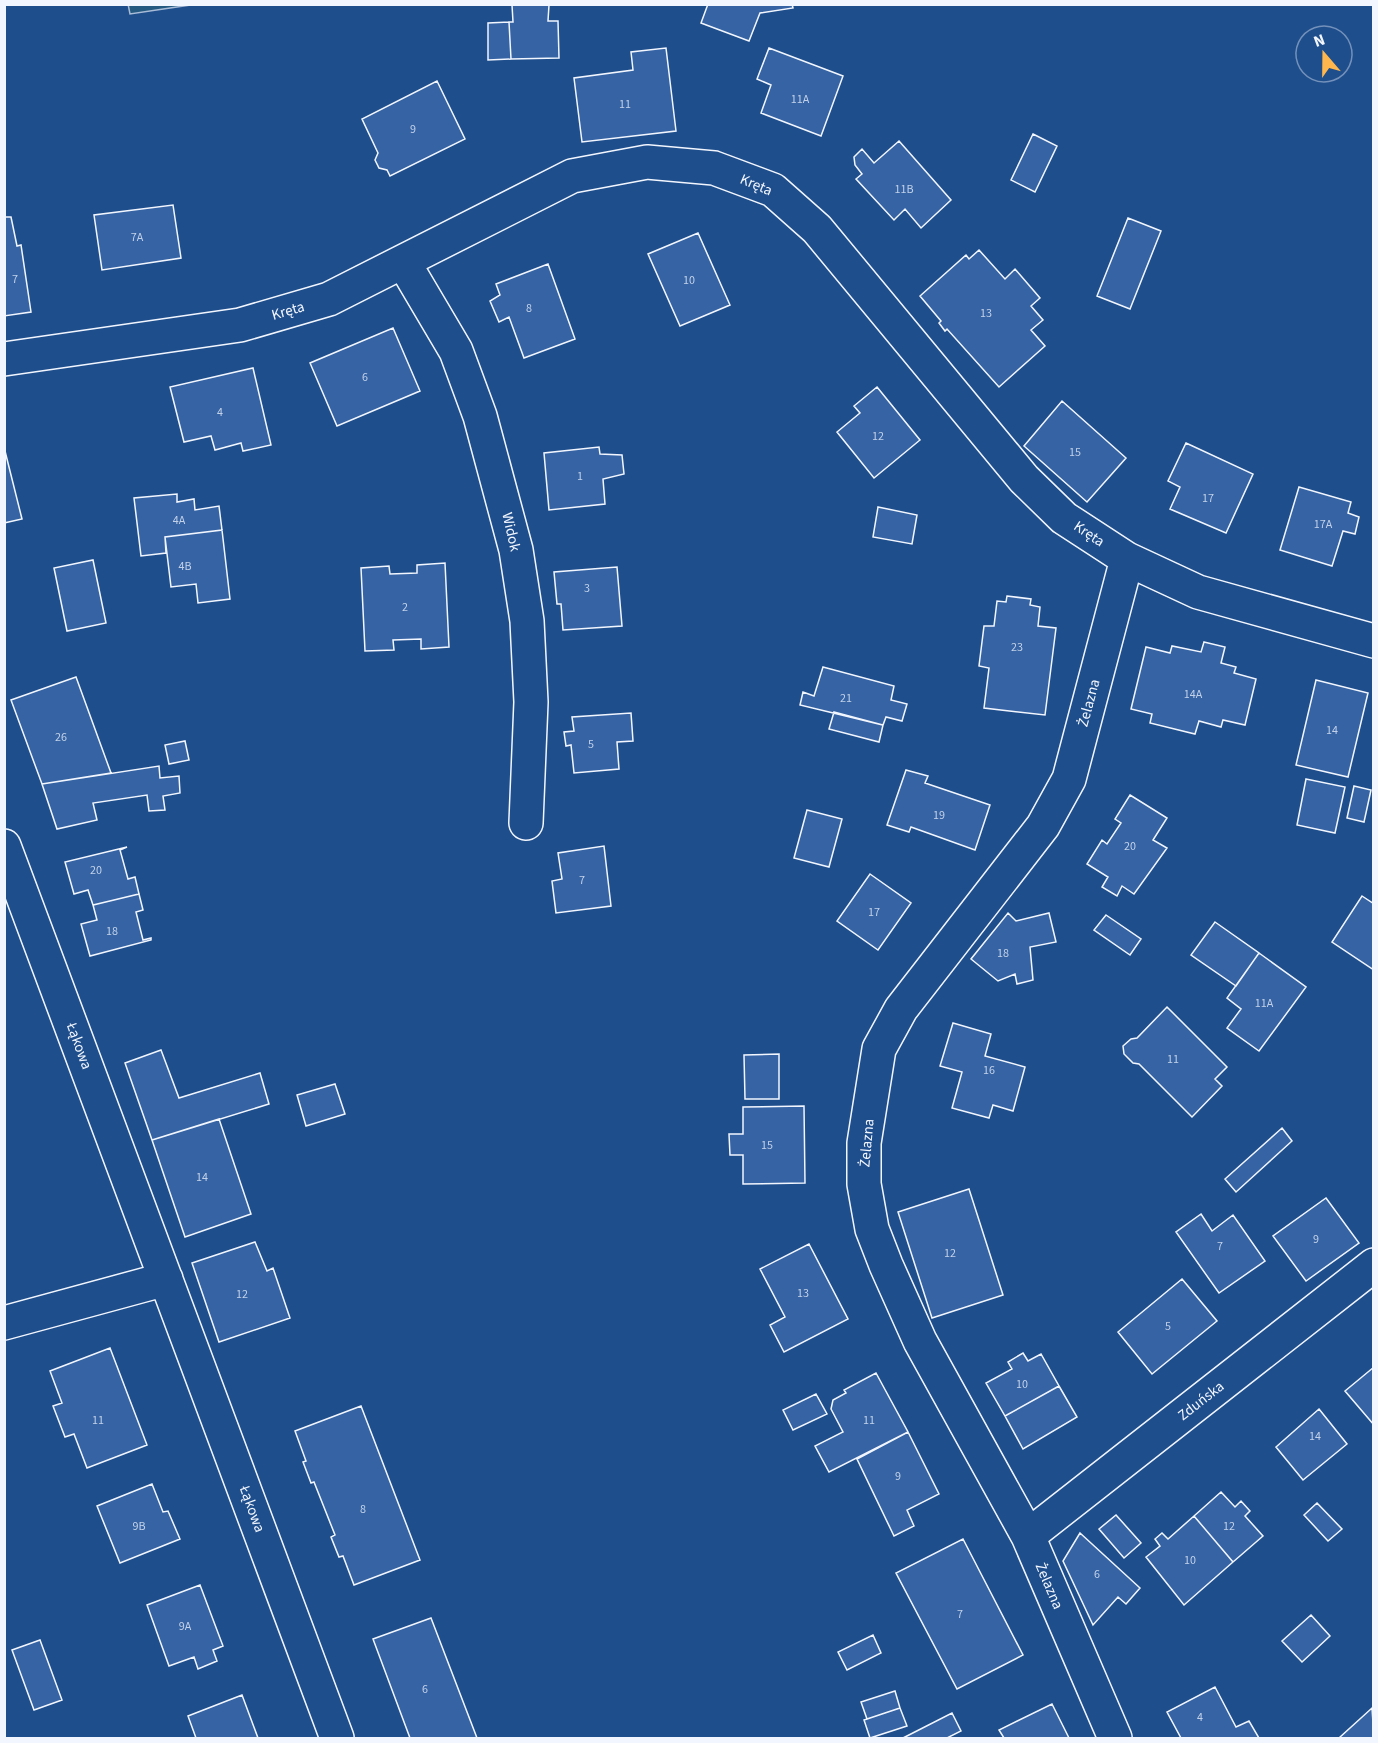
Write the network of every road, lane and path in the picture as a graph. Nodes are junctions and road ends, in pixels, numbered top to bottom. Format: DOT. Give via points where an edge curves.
graph roads {
  1 [pos="404,263"];
  2 [pos="4,359"];
  3 [pos="1127,559"];
  4 [pos="1374,641"];
  5 [pos="526,823"];
  6 [pos="4,846"];
  7 [pos="1374,1265"];
  8 [pos="166,1279"];
  9 [pos="4,1323"];
  10 [pos="1028,1536"];
  11 [pos="337,1738"];
  12 [pos="1115,1738"];
  1 -- 2 [label="street, Kręta" via="329,299 240,325"];
  1 -- 3 [label="street, Kręta" via="572,176 647,162 714,168 773,190 817,229 1024,479 1064,518"];
  1 -- 5 [label="street, Widok" via="456,351 480,416 516,550 527,621 531,702"];
  3 -- 4 [label="street, Kręta" via="1198,592"];
  3 -- 10 [label="street, Żelazna" via="1069,779 1043,826 901,1009 879,1049 864,1143 864,1184 872,1229 886,1265 920,1341"];
  6 -- 8 [label="street, Łąkowa"];
  7 -- 10 [label="street, Zduńska"];
  8 -- 9 [label="street"];
  8 -- 11 [label="street, Łąkowa"];
  10 -- 12 [label="street, Żelazna"];
}
